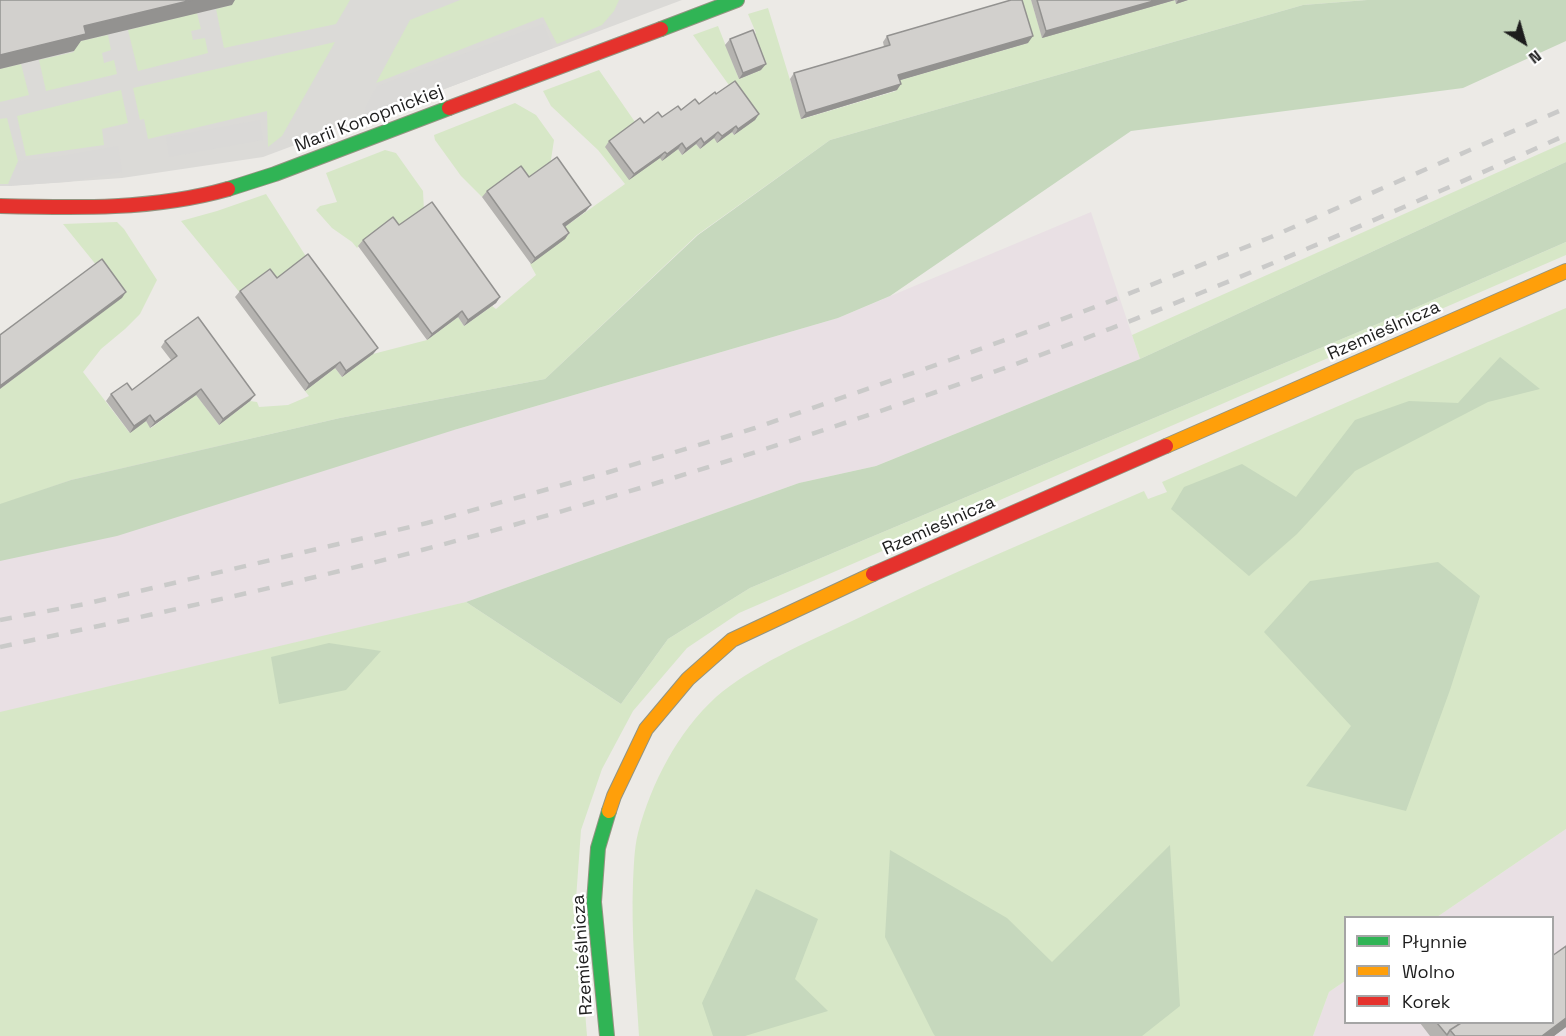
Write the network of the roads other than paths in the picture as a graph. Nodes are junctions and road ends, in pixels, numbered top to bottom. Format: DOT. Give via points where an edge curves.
graph roads {
  1 [pos="737,0"];
  2 [pos="0,206"];
  3 [pos="1566,271"];
  4 [pos="607,1036"];
  1 -- 2 [label="street, Marii Konopnickiej" via="274,174 200,196 137,205"];
  3 -- 4 [label="street, Rzemieślnicza" via="863,578 732,640 688,679 646,729 614,796 598,848 594,902"];
}
